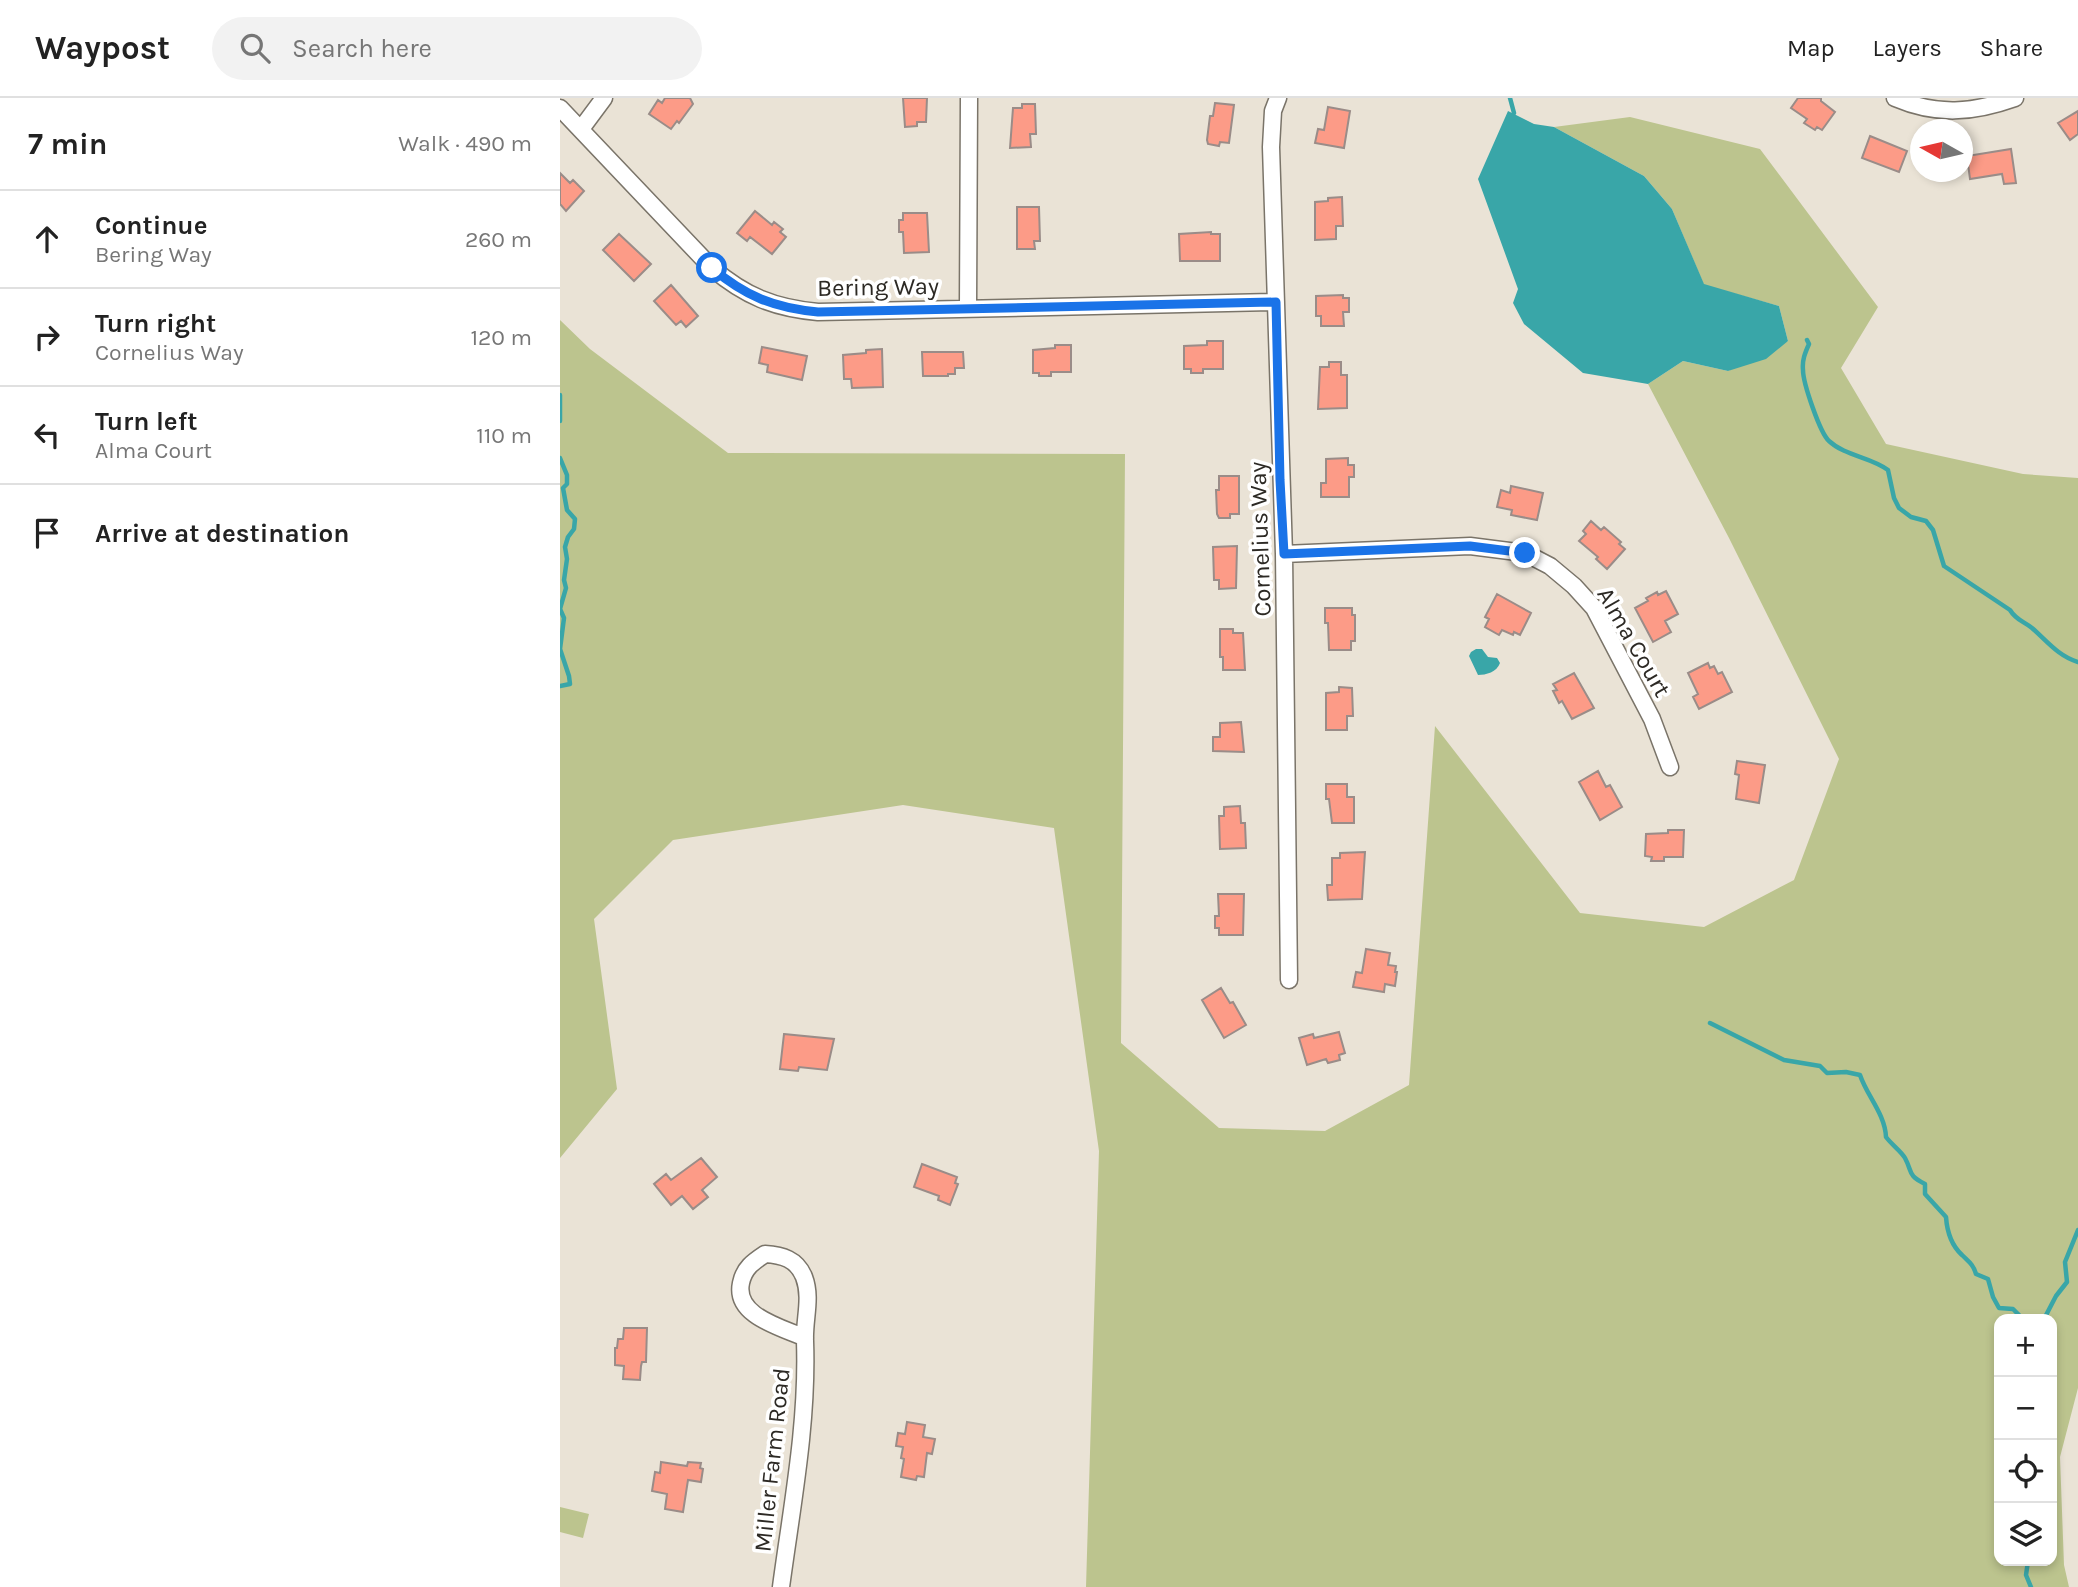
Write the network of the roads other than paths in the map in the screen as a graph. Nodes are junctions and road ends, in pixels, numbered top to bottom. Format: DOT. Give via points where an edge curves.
graph roads {
  1 [pos="604,98"];
  2 [pos="969,98"];
  3 [pos="1278,98"];
  4 [pos="1895,98"];
  5 [pos="2015,98"];
  6 [pos="560,108"];
  7 [pos="580,129"];
  8 [pos="1276,302"];
  9 [pos="968,308"];
  10 [pos="1284,554"];
  11 [pos="1671,767"];
  12 [pos="1289,980"];
  13 [pos="804,1338"];
  14 [pos="780,1587"];
  1 -- 7 [label="street"];
  2 -- 9 [label="street"];
  3 -- 8 [label="street, Cornelius Way" via="1271,147"];
  4 -- 5 [label="street" via="1933,109 1966,111"];
  6 -- 7 [label="street, Bering Way"];
  7 -- 9 [label="street, Bering Way" via="712,268 751,296 788,309 818,312"];
  8 -- 9 [label="street, Bering Way"];
  8 -- 10 [label="street, Cornelius Way"];
  10 -- 11 [label="street, Alma Court" via="1470,546 1525,553 1550,566 1594,608 1652,719"];
  10 -- 12 [label="street, Cornelius Way"];
  13 -- 13 [label="street, Miller Farm Road" via="757,1316 742,1303 745,1270 765,1254 787,1258 803,1276 807,1292"];
  13 -- 14 [label="street, Miller Farm Road" via="807,1362 801,1438"];
}
